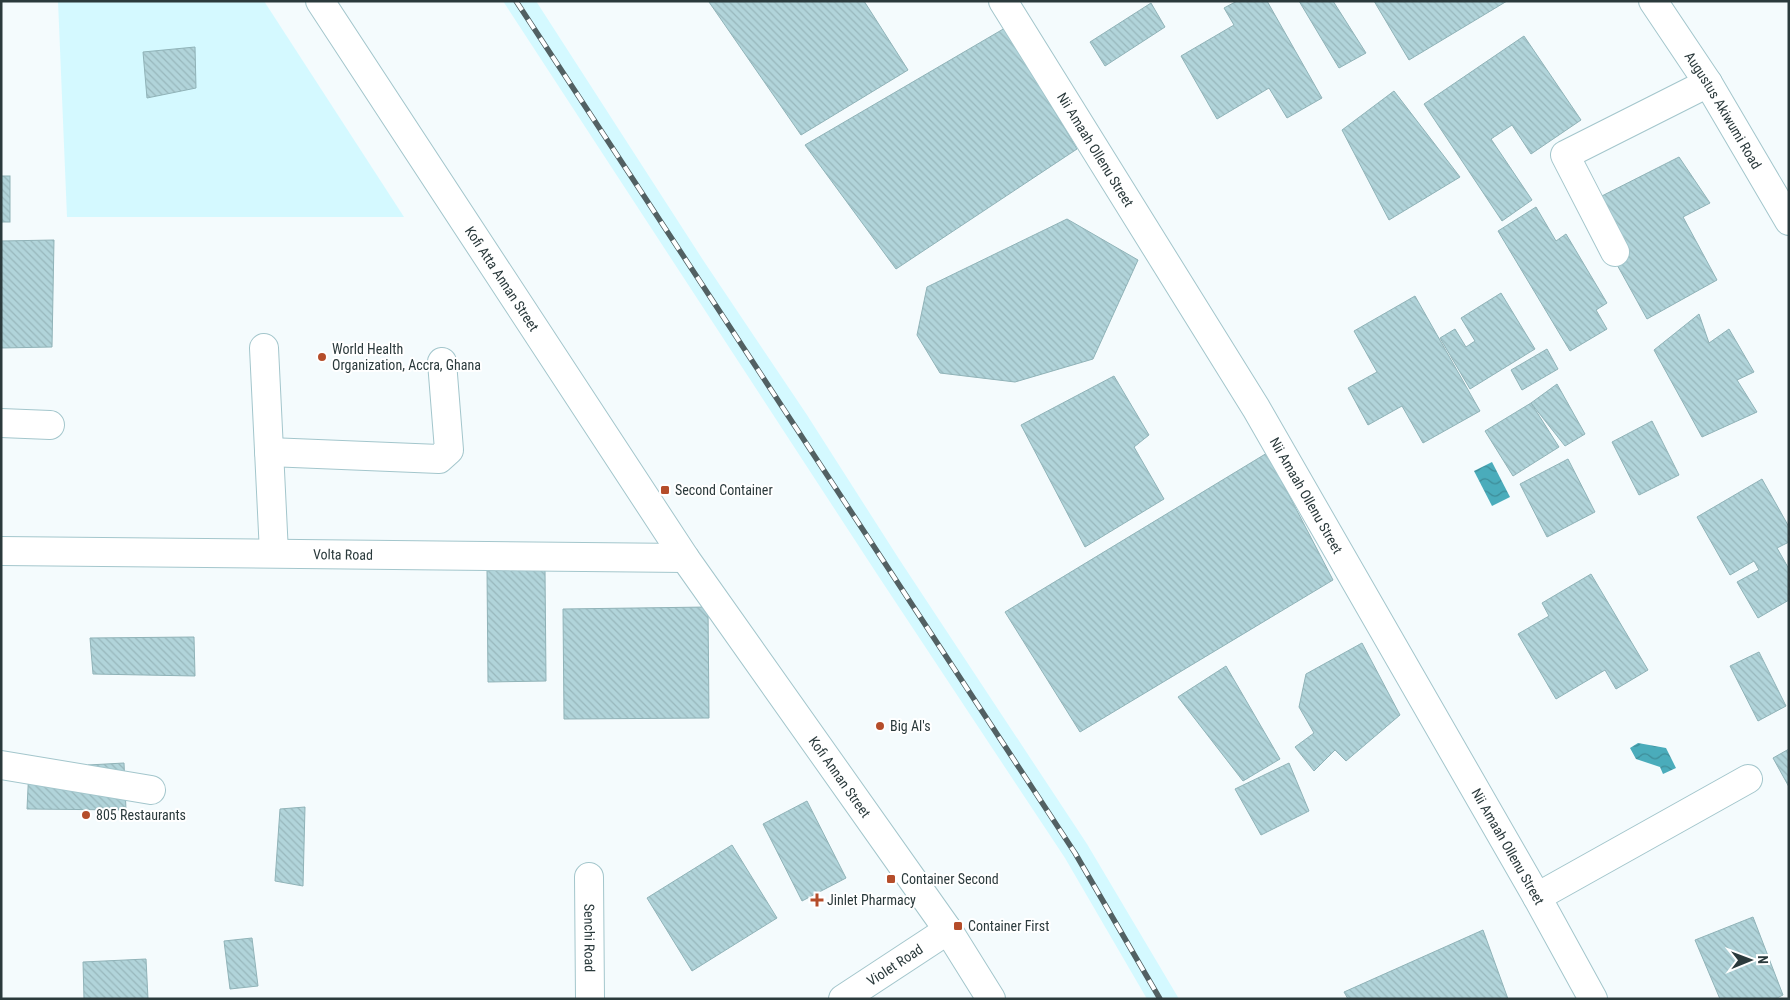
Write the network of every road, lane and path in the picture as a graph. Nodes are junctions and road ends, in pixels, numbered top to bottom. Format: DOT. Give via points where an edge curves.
graph roads {
  1 [pos="320,1"];
  2 [pos="1003,1"];
  3 [pos="1653,1"];
  4 [pos="1708,83"];
  5 [pos="1789,222"];
  6 [pos="1615,252"];
  7 [pos="264,348"];
  8 [pos="442,362"];
  9 [pos="1,423"];
  10 [pos="50,425"];
  11 [pos="269,452"];
  12 [pos="1,551"];
  13 [pos="274,554"];
  14 [pos="685,558"];
  15 [pos="1,765"];
  16 [pos="1748,778"];
  17 [pos="151,790"];
  18 [pos="589,877"];
  19 [pos="1537,897"];
  20 [pos="948,930"];
  21 [pos="590,999"];
  22 [pos="843,999"];
  23 [pos="991,999"];
  24 [pos="1593,999"];
  1 -- 14 [label="street, Kofi Atta Annan Street"];
  2 -- 19 [label="street, Nii Amaah Ollenu Street" via="1256,408"];
  3 -- 4 [label="street, Augustus Akiwumi Road"];
  4 -- 5 [label="street, Augustus Akiwumi Road"];
  4 -- 6 [label="street" via="1564,155"];
  7 -- 11 [label="street"];
  8 -- 11 [label="street" via="449,450 439,458"];
  9 -- 10 [label="street"];
  11 -- 13 [label="street"];
  12 -- 13 [label="street, Volta Road"];
  13 -- 14 [label="street, Volta Road"];
  14 -- 20 [label="street, Kofi Annan Street"];
  15 -- 17 [label="street"];
  16 -- 19 [label="street"];
  18 -- 21 [label="street, Senchi Road"];
  19 -- 24 [label="street, Nii Amaah Ollenu Street"];
  20 -- 22 [label="street, Violet Road"];
  20 -- 23 [label="street, Kofi Annan Street"];
}
